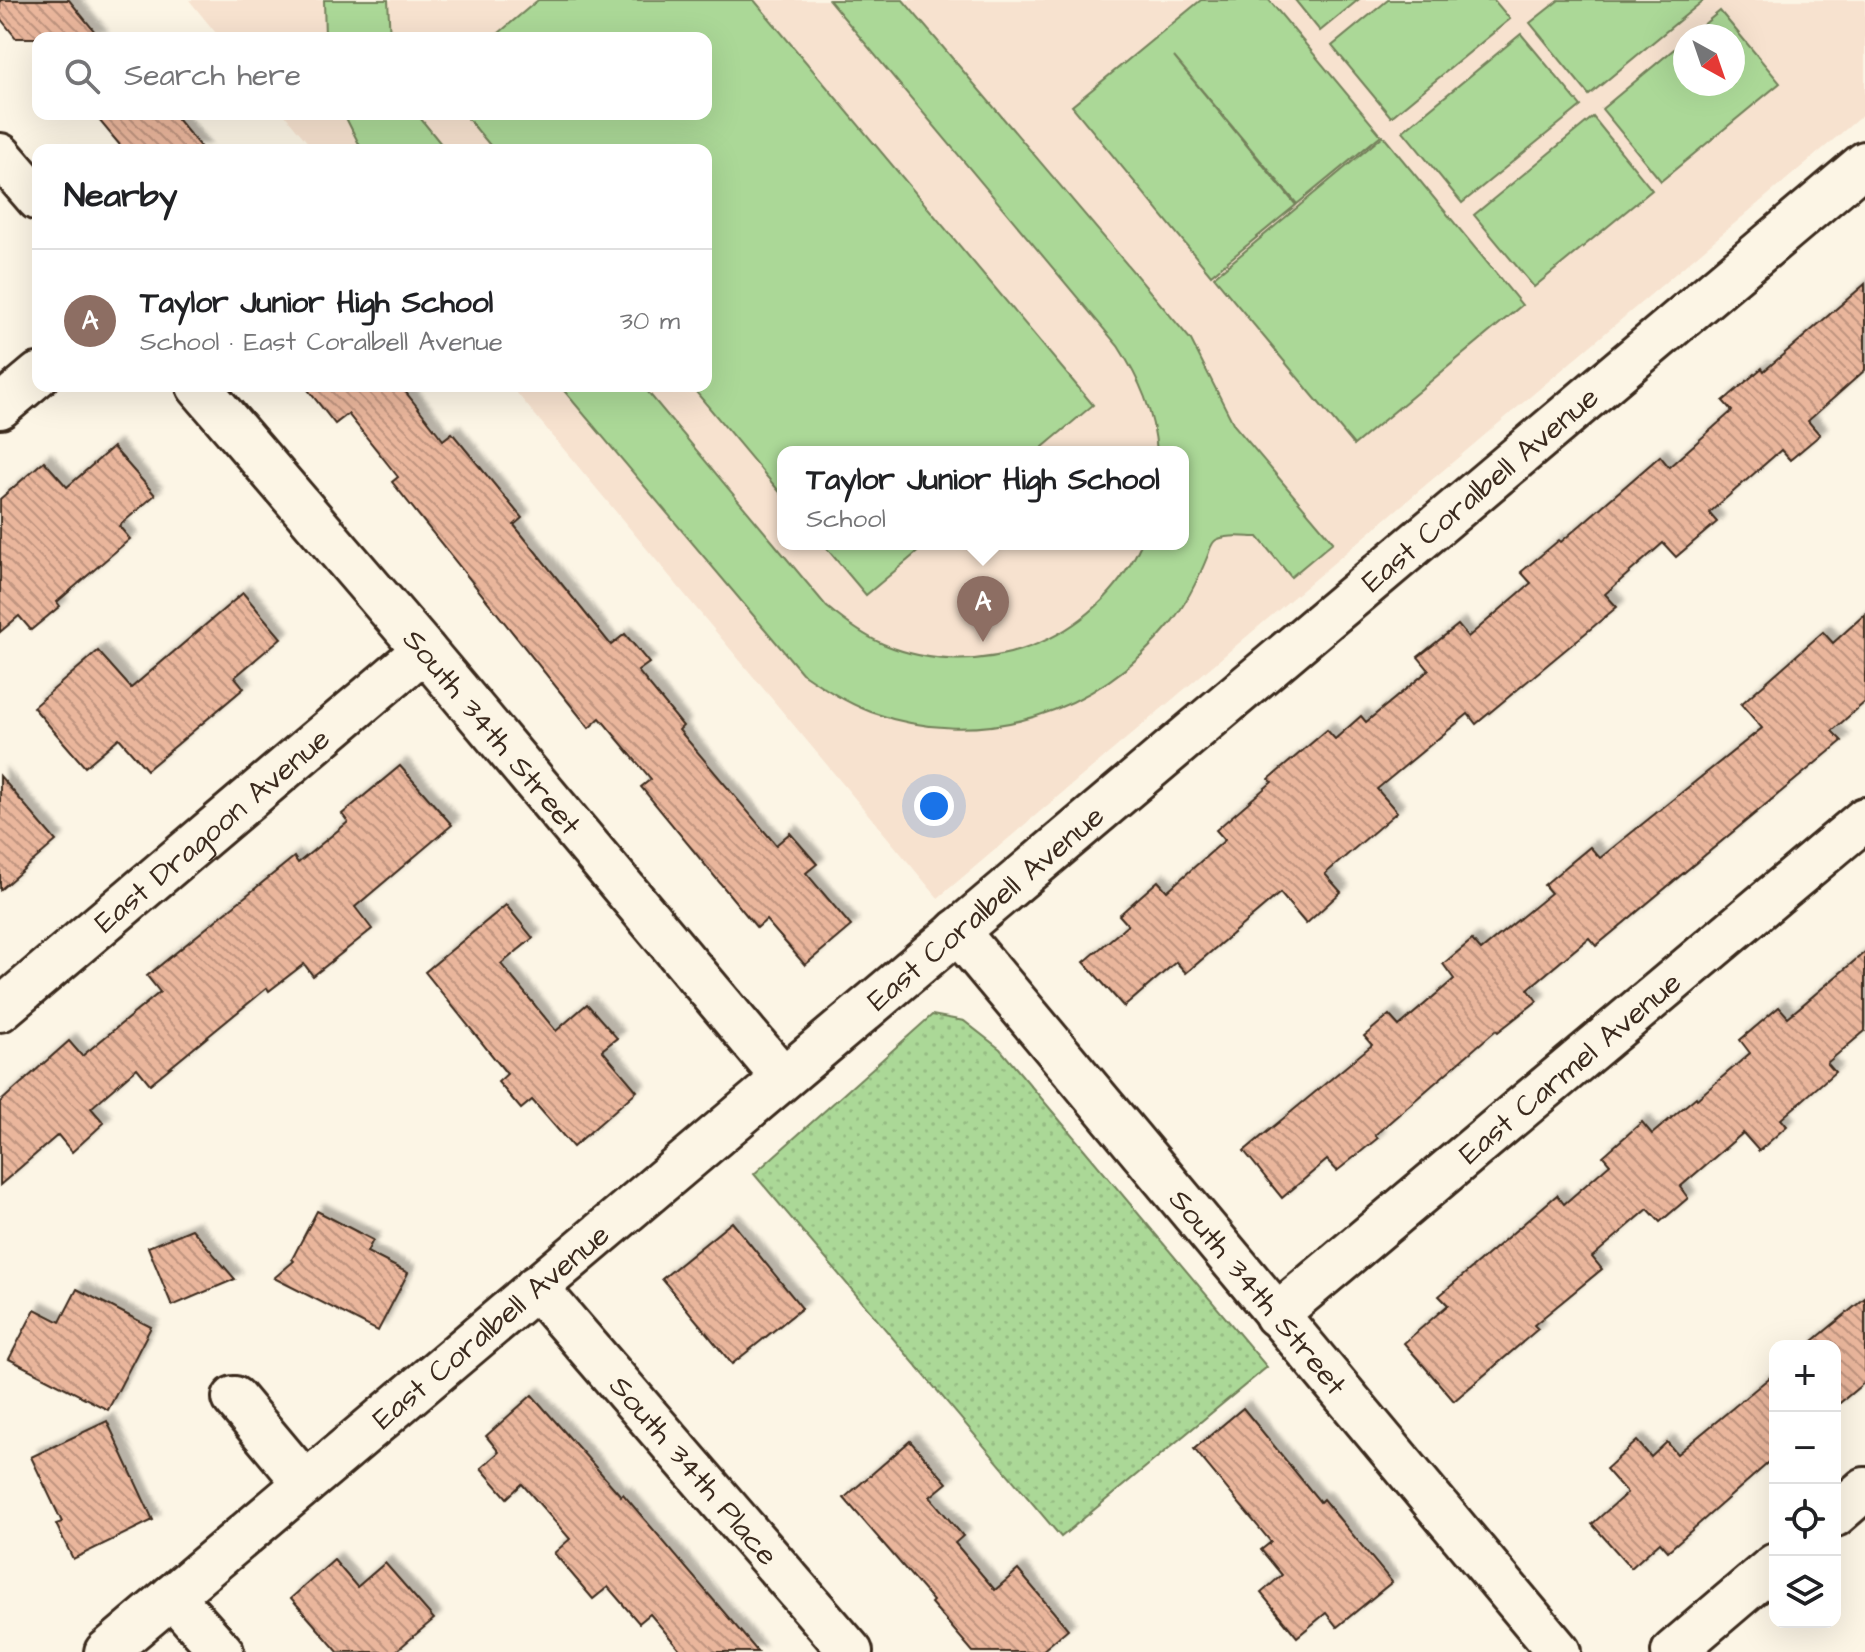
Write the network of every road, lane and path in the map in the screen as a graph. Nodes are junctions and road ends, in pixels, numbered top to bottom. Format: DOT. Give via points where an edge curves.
graph roads {
  1 [pos="0,155"];
  2 [pos="1865,163"];
  3 [pos="32,192"];
  4 [pos="32,380"];
  5 [pos="203,392"];
  6 [pos="0,407"];
  7 [pos="424,650"];
  8 [pos="1865,819"];
  9 [pos="957,931"];
  10 [pos="0,1010"];
  11 [pos="783,1078"];
  12 [pos="536,1287"];
  13 [pos="1276,1315"];
  14 [pos="234,1398"];
  15 [pos="305,1483"];
  16 [pos="1865,1489"];
  17 [pos="1841,1510"];
  18 [pos="1769,1570"];
  19 [pos="172,1596"];
  20 [pos="106,1652"];
  21 [pos="222,1652"];
  22 [pos="851,1652"];
  23 [pos="1559,1652"];
  24 [pos="1673,1652"];
  1 -- 3 [label="street"];
  2 -- 9 [label="street, East Coralbell Avenue"];
  4 -- 6 [label="street"];
  5 -- 7 [label="street, South 34th Street"];
  7 -- 10 [label="street, East Dragoon Avenue"];
  7 -- 11 [label="street, South 34th Street"];
  8 -- 13 [label="street, East Carmel Avenue"];
  9 -- 11 [label="street, East Coralbell Avenue"];
  9 -- 13 [label="street, South 34th Street"];
  11 -- 12 [label="street, East Coralbell Avenue"];
  12 -- 15 [label="street, East Coralbell Avenue"];
  12 -- 22 [label="street, South 34th Place"];
  13 -- 23 [label="street, South 34th Street"];
  14 -- 15 [label="street"];
  15 -- 19 [label="street, East Coralbell Avenue"];
  16 -- 17 [label="street"];
  18 -- 24 [label="street"];
  19 -- 20 [label="street, East Coralbell Avenue"];
  19 -- 21 [label="street"];
}
